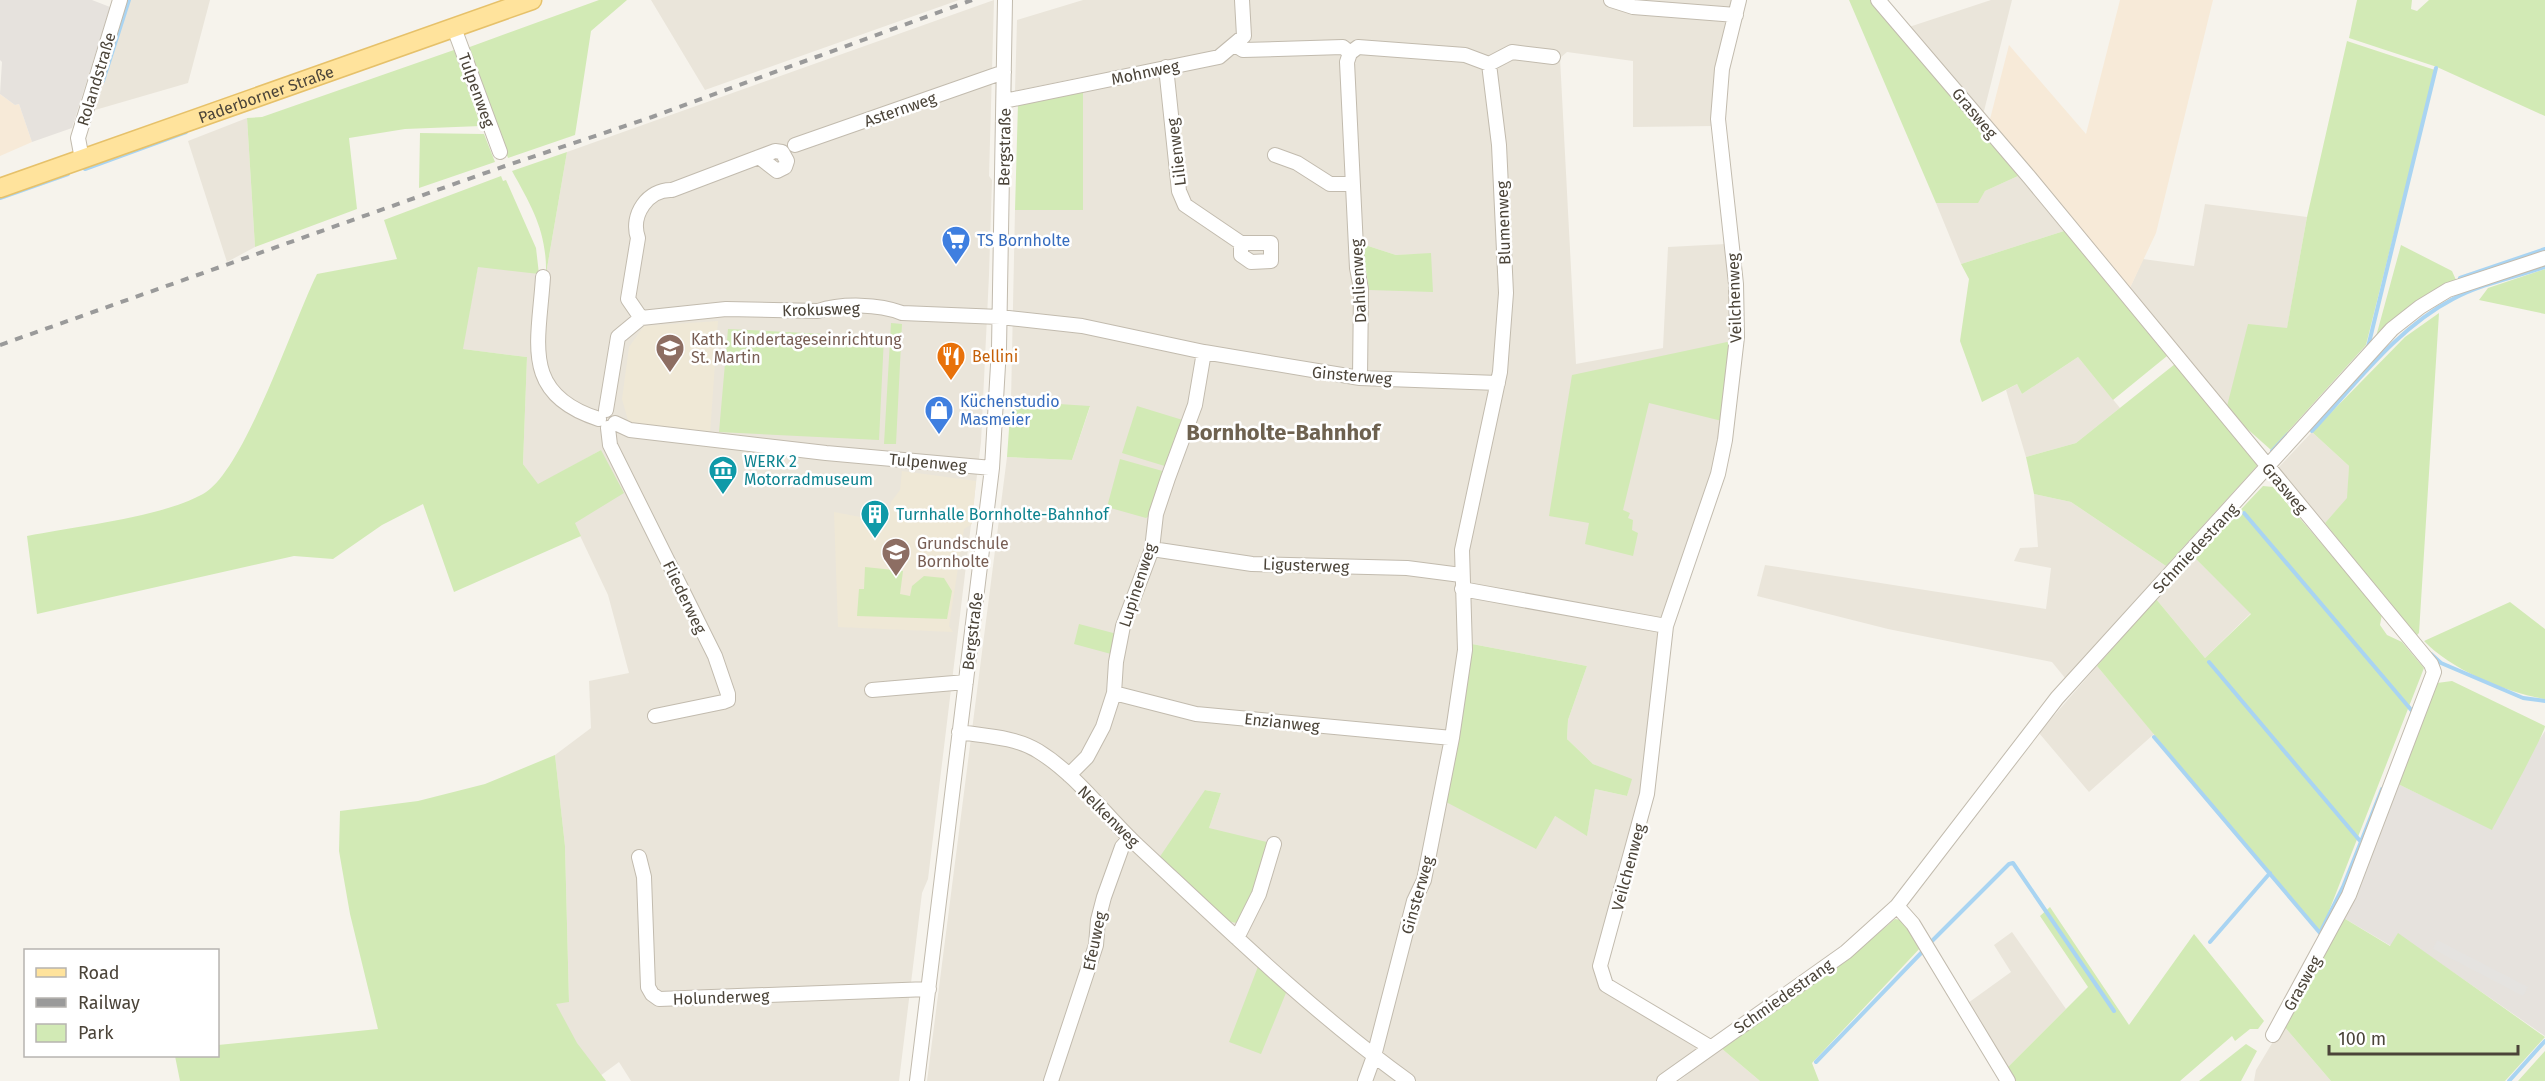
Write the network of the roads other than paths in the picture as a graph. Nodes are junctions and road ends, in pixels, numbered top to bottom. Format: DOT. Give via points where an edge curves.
graph roads {
  1 [pos="120,0"];
  2 [pos="532,0"];
  3 [pos="1005,0"];
  4 [pos="1242,0"];
  5 [pos="1611,0"];
  6 [pos="1739,0"];
  7 [pos="1878,0"];
  8 [pos="1736,15"];
  9 [pos="454,28"];
  10 [pos="1235,45"];
  11 [pos="1350,53"];
  12 [pos="1553,57"];
  13 [pos="1489,64"];
  14 [pos="1166,67"];
  15 [pos="1005,72"];
  16 [pos="1004,101"];
  17 [pos="795,145"];
  18 [pos="500,152"];
  19 [pos="1275,155"];
  20 [pos="759,157"];
  21 [pos="82,159"];
  22 [pos="1353,184"];
  23 [pos="0,187"];
  24 [pos="1241,243"];
  25 [pos="2545,258"];
  26 [pos="543,277"];
  27 [pos="1000,317"];
  28 [pos="641,318"];
  29 [pos="1204,352"];
  30 [pos="1360,378"];
  31 [pos="1498,382"];
  32 [pos="607,420"];
  33 [pos="992,468"];
  34 [pos="2268,468"];
  35 [pos="1152,549"];
  36 [pos="1461,582"];
  37 [pos="1666,626"];
  38 [pos="966,682"];
  39 [pos="872,690"];
  40 [pos="1114,693"];
  41 [pos="655,716"];
  42 [pos="959,732"];
  43 [pos="1452,738"];
  44 [pos="1069,775"];
  45 [pos="1130,838"];
  46 [pos="1274,844"];
  47 [pos="639,857"];
  48 [pos="1897,906"];
  49 [pos="1237,938"];
  50 [pos="929,989"];
  51 [pos="2273,1035"];
  52 [pos="1710,1047"];
  53 [pos="1374,1056"];
  54 [pos="917,1081"];
  55 [pos="1051,1081"];
  56 [pos="1365,1081"];
  57 [pos="1408,1081"];
  58 [pos="1664,1081"];
  59 [pos="2008,1081"];
  1 -- 21 [label="street, Rolandstraße" via="78,138"];
  2 -- 9 [label="main road, Paderborner Straße"];
  3 -- 15 [label="street, Bergstraße"];
  4 -- 10 [label="street" via="1244,36"];
  5 -- 8 [label="street" via="1633,7"];
  6 -- 8 [label="street, Veilchenweg"];
  7 -- 34 [label="street, Grasweg"];
  8 -- 37 [label="street, Veilchenweg" via="1722,69 1718,119 1736,284 1737,337 1718,474"];
  9 -- 18 [label="street, Tulpenweg"];
  9 -- 21 [label="main road, Paderborner Straße"];
  10 -- 11 [label="street" via="1243,50 1343,47"];
  10 -- 14 [label="street, Mohnweg" via="1219,57"];
  11 -- 13 [label="street" via="1358,47 1465,55"];
  11 -- 22 [label="street, Dahlienweg" via="1347,62"];
  12 -- 13 [label="street" via="1512,52"];
  13 -- 31 [label="street, Blumenweg" via="1499,146 1506,293"];
  14 -- 16 [label="street, Mohnweg"];
  14 -- 24 [label="street, Lilienweg" via="1179,191 1190,210"];
  15 -- 16 [label="street, Bergstraße"];
  15 -- 17 [label="street, Asternweg"];
  16 -- 27 [label="street, Bergstraße"];
  19 -- 22 [label="street" via="1297,163 1330,184"];
  20 -- 28 [label="street" via="663,190 644,204 636,223 638,238 628,299"];
  21 -- 23 [label="main road, Paderborner Straße"];
  22 -- 30 [label="street, Dahlienweg" via="1361,290"];
  25 -- 34 [label="street, Schmiedestrang" via="2448,290 2420,307 2392,329"];
  26 -- 32 [label="street, Tulpenweg" via="537,355 541,372 550,389 564,402 583,414"];
  27 -- 28 [label="street, Krokusweg" via="830,307 818,311 726,309"];
  27 -- 29 [label="street, Ginsterweg" via="1082,326"];
  27 -- 33 [label="street, Bergstraße"];
  28 -- 32 [label="street" via="618,337"];
  29 -- 30 [label="street, Ginsterweg"];
  29 -- 35 [label="street, Lupinenweg" via="1196,405 1156,514"];
  30 -- 31 [label="street, Ginsterweg"];
  31 -- 36 [label="street, Ginsterweg" via="1462,550"];
  32 -- 33 [label="street, Tulpenweg" via="630,430"];
  32 -- 41 [label="street, Fliederweg" via="610,445 715,656 728,694 728,700 723,702"];
  33 -- 38 [label="street, Bergstraße"];
  34 -- 48 [label="street, Schmiedestrang" via="2057,698"];
  34 -- 51 [label="street, Grasweg" via="2434,672 2349,895"];
  35 -- 36 [label="street, Ligusterweg" via="1252,564 1407,568"];
  35 -- 40 [label="street, Lupinenweg" via="1123,626"];
  36 -- 37 [label="street" via="1554,607"];
  36 -- 43 [label="street, Ginsterweg" via="1465,650"];
  37 -- 52 [label="street, Veilchenweg" via="1647,794 1600,966 1606,985"];
  38 -- 39 [label="street"];
  38 -- 42 [label="street, Bergstraße"];
  40 -- 43 [label="street, Enzianweg" via="1196,714"];
  40 -- 44 [label="street, Lupinenweg" via="1103,727 1087,757"];
  42 -- 44 [label="street, Nelkenweg" via="1016,742 1037,750"];
  42 -- 50 [label="street, Bergstraße"];
  43 -- 53 [label="street, Ginsterweg" via="1424,880 1414,901"];
  44 -- 45 [label="street, Nelkenweg"];
  45 -- 49 [label="street, Nelkenweg"];
  45 -- 55 [label="street, Efeuweg" via="1122,847 1104,897 1096,945"];
  46 -- 49 [label="street" via="1259,894"];
  47 -- 50 [label="street, Holunderweg" via="644,877 648,987 659,999"];
  48 -- 52 [label="street, Schmiedestrang" via="1846,952"];
  48 -- 59 [label="street" via="1913,924"];
  49 -- 53 [label="street, Nelkenweg"];
  50 -- 54 [label="street, Bergstraße"];
  52 -- 58 [label="street, Schmiedestrang"];
  53 -- 56 [label="street"];
  53 -- 57 [label="street, Nelkenweg"];
}
